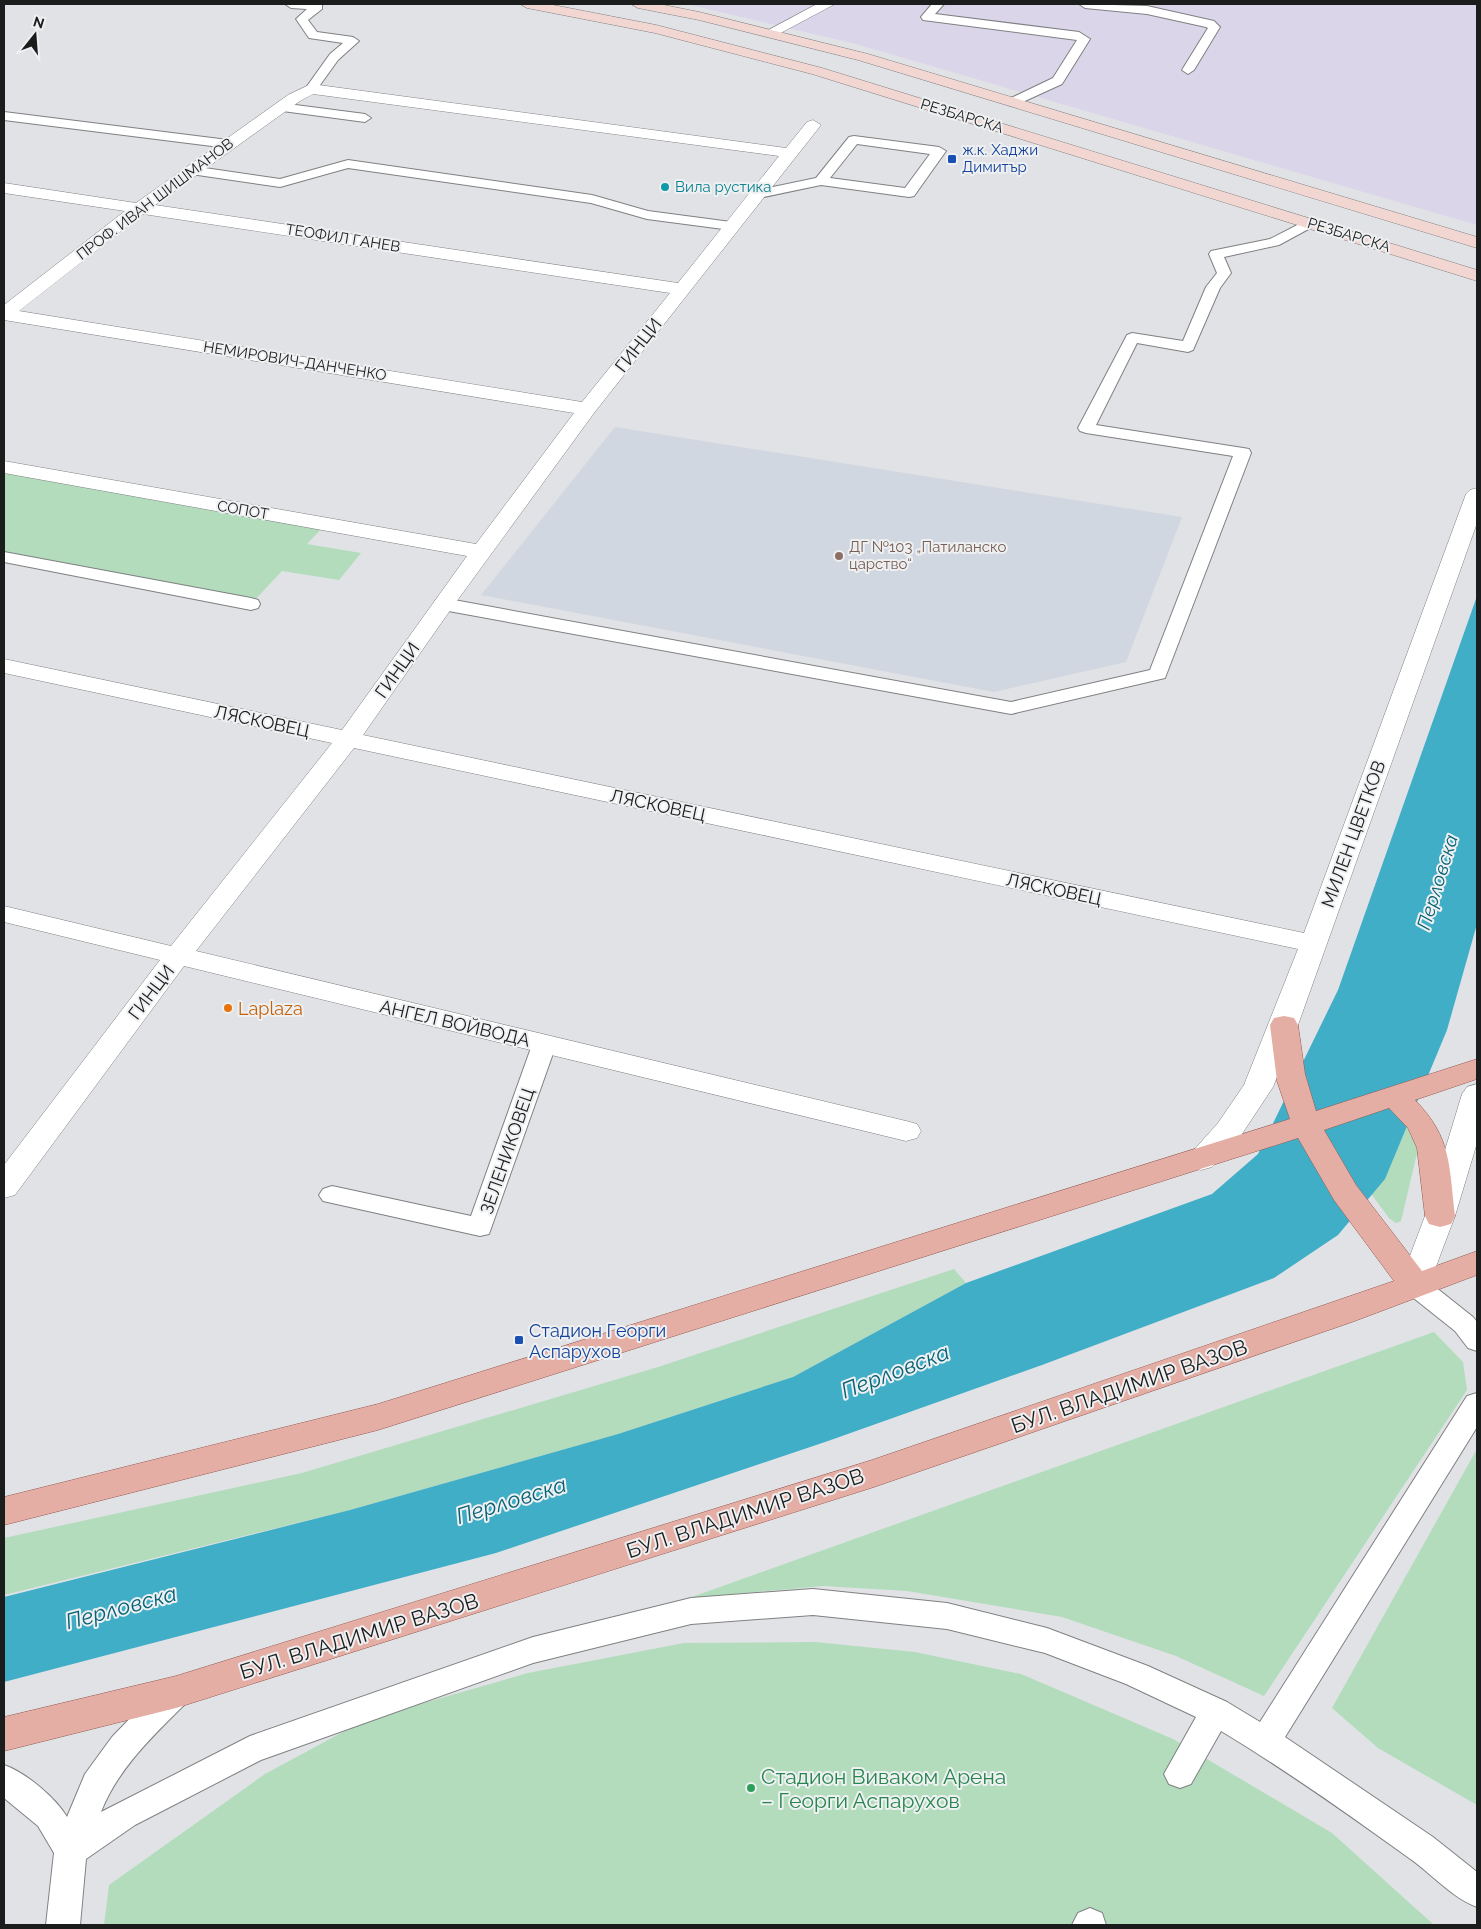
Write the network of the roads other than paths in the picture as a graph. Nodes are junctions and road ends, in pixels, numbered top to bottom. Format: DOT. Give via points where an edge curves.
graph roads {
  1 [pos="291,4"];
  2 [pos="527,4"];
  3 [pos="638,4"];
  4 [pos="828,4"];
  5 [pos="938,4"];
  6 [pos="1085,4"];
  7 [pos="770,34"];
  8 [pos="1188,70"];
  9 [pos="310,89"];
  10 [pos="1014,102"];
  11 [pos="280,107"];
  12 [pos="4,116"];
  13 [pos="365,118"];
  14 [pos="813,125"];
  15 [pos="228,144"];
  16 [pos="790,153"];
  17 [pos="191,170"];
  18 [pos="821,181"];
  19 [pos="4,188"];
  20 [pos="759,194"];
  21 [pos="140,208"];
  22 [pos="1309,223"];
  23 [pos="731,226"];
  24 [pos="1477,243"];
  25 [pos="1477,276"];
  26 [pos="682,289"];
  27 [pos="4,314"];
  28 [pos="587,409"];
  29 [pos="4,467"];
  30 [pos="1477,494"];
  31 [pos="483,552"];
  32 [pos="4,557"];
  33 [pos="250,604"];
  34 [pos="443,604"];
  35 [pos="4,666"];
  36 [pos="348,739"];
  37 [pos="4,914"];
  38 [pos="1312,943"];
  39 [pos="177,957"];
  40 [pos="1284,1025"];
  41 [pos="544,1045"];
  42 [pos="1477,1069"];
  43 [pos="1477,1094"];
  44 [pos="1395,1097"];
  45 [pos="1306,1125"];
  46 [pos="906,1131"];
  47 [pos="1202,1159"];
  48 [pos="4,1187"];
  49 [pos="332,1195"];
  50 [pos="1440,1216"];
  51 [pos="1477,1263"];
  52 [pos="1415,1286"];
  53 [pos="1477,1341"];
  54 [pos="1477,1404"];
  55 [pos="4,1511"];
  56 [pos="176,1692"];
  57 [pos="1216,1712"];
  58 [pos="4,1734"];
  59 [pos="1265,1741"];
  60 [pos="1180,1774"];
  61 [pos="4,1779"];
  62 [pos="70,1851"];
  63 [pos="1477,1892"];
  64 [pos="62,1925"];
  1 -- 9 [label="lane" via="318,7 302,19 313,35 353,41 334,57"];
  2 -- 22 [label="street, РЕЗБАРСКА" via="656,29 817,71"];
  3 -- 7 [label="street, РЕЗБАРСКА"];
  4 -- 7 [label="street"];
  5 -- 10 [label="lane" via="927,17 1084,39 1058,81"];
  6 -- 8 [label="lane" via="1147,10 1210,24 1214,27"];
  7 -- 10 [label="street, РЕЗБАРСКА" via="863,57"];
  9 -- 11 [label="street, ПРОФ. ИВАН ШИШМАНОВ"];
  9 -- 16 [label="street"];
  10 -- 24 [label="street, РЕЗБАРСКА"];
  11 -- 13 [label="lane"];
  11 -- 15 [label="street, ПРОФ. ИВАН ШИШМАНОВ"];
  12 -- 15 [label="lane"];
  14 -- 16 [label="street, ГИНЦИ"];
  15 -- 17 [label="street, ПРОФ. ИВАН ШИШМАНОВ"];
  16 -- 20 [label="street, ГИНЦИ"];
  17 -- 21 [label="street, ПРОФ. ИВАН ШИШМАНОВ"];
  17 -- 23 [label="lane" via="280,183 348,164 592,199 647,215"];
  18 -- 18 [label="lane" via="909,193 939,151 854,140"];
  18 -- 20 [label="lane"];
  19 -- 21 [label="street, ТЕОФИЛ ГАНЕВ"];
  20 -- 23 [label="street, ГИНЦИ"];
  21 -- 26 [label="street, ТЕОФИЛ ГАНЕВ"];
  21 -- 27 [label="street, ПРОФ. ИВАН ШИШМАНОВ"];
  22 -- 25 [label="street, РЕЗБАРСКА"];
  22 -- 34 [label="lane" via="1274,242 1216,254 1224,273 1213,287 1188,347 1132,338 1086,428 1243,453 1158,674 1011,708"];
  23 -- 26 [label="street, ГИНЦИ"];
  26 -- 28 [label="street, ГИНЦИ"];
  27 -- 28 [label="street, НЕМИРОВИЧ-ДАНЧЕНКО"];
  28 -- 31 [label="street, ГИНЦИ"];
  29 -- 31 [label="street, СОПОТ"];
  30 -- 38 [label="street, МИЛЕН ЦВЕТКОВ"];
  31 -- 34 [label="street, ГИНЦИ"];
  32 -- 33 [label="lane"];
  34 -- 36 [label="street, ГИНЦИ"];
  35 -- 36 [label="street, ЛЯСКОВЕЦ"];
  36 -- 38 [label="street, ЛЯСКОВЕЦ"];
  36 -- 39 [label="street, ГИНЦИ"];
  37 -- 39 [label="street, АНГЕЛ ВОЙВОДА"];
  38 -- 40 [label="street, МИЛЕН ЦВЕТКОВ"];
  39 -- 41 [label="street, АНГЕЛ ВОЙВОДА"];
  39 -- 48 [label="street, ГИНЦИ"];
  40 -- 45 [label="main road" via="1293,1088"];
  40 -- 47 [label="street, МИЛЕН ЦВЕТКОВ" via="1258,1087 1230,1130"];
  41 -- 46 [label="street, АНГЕЛ ВОЙВОДА"];
  41 -- 49 [label="lane, ЗЕЛЕНИКОВЕЦ" via="480,1227"];
  42 -- 44 [label="main road"];
  43 -- 50 [label="street"];
  44 -- 45 [label="main road"];
  44 -- 50 [label="main road" via="1420,1123 1432,1148"];
  45 -- 47 [label="main road"];
  45 -- 52 [label="main road" via="1351,1204"];
  47 -- 55 [label="main road" via="378,1417"];
  50 -- 52 [label="street"];
  51 -- 52 [label="main road, БУЛ. ВЛАДИМИР ВАЗОВ"];
  52 -- 53 [label="lane" via="1464,1324"];
  52 -- 56 [label="main road, БУЛ. ВЛАДИМИР ВАЗОВ" via="927,1455"];
  54 -- 59 [label="lane"];
  56 -- 58 [label="main road, БУЛ. ВЛАДИМИР ВАЗОВ"];
  56 -- 62 [label="lane" via="123,1747 96,1784"];
  57 -- 59 [label="lane"];
  57 -- 60 [label="lane"];
  57 -- 62 [label="lane" via="1137,1675 1047,1641 947,1616 813,1602 690,1611 533,1650 406,1692 250,1750 124,1815"];
  59 -- 63 [label="lane" via="1422,1848"];
  61 -- 62 [label="lane" via="49,1816"];
  62 -- 64 [label="lane"];
}
